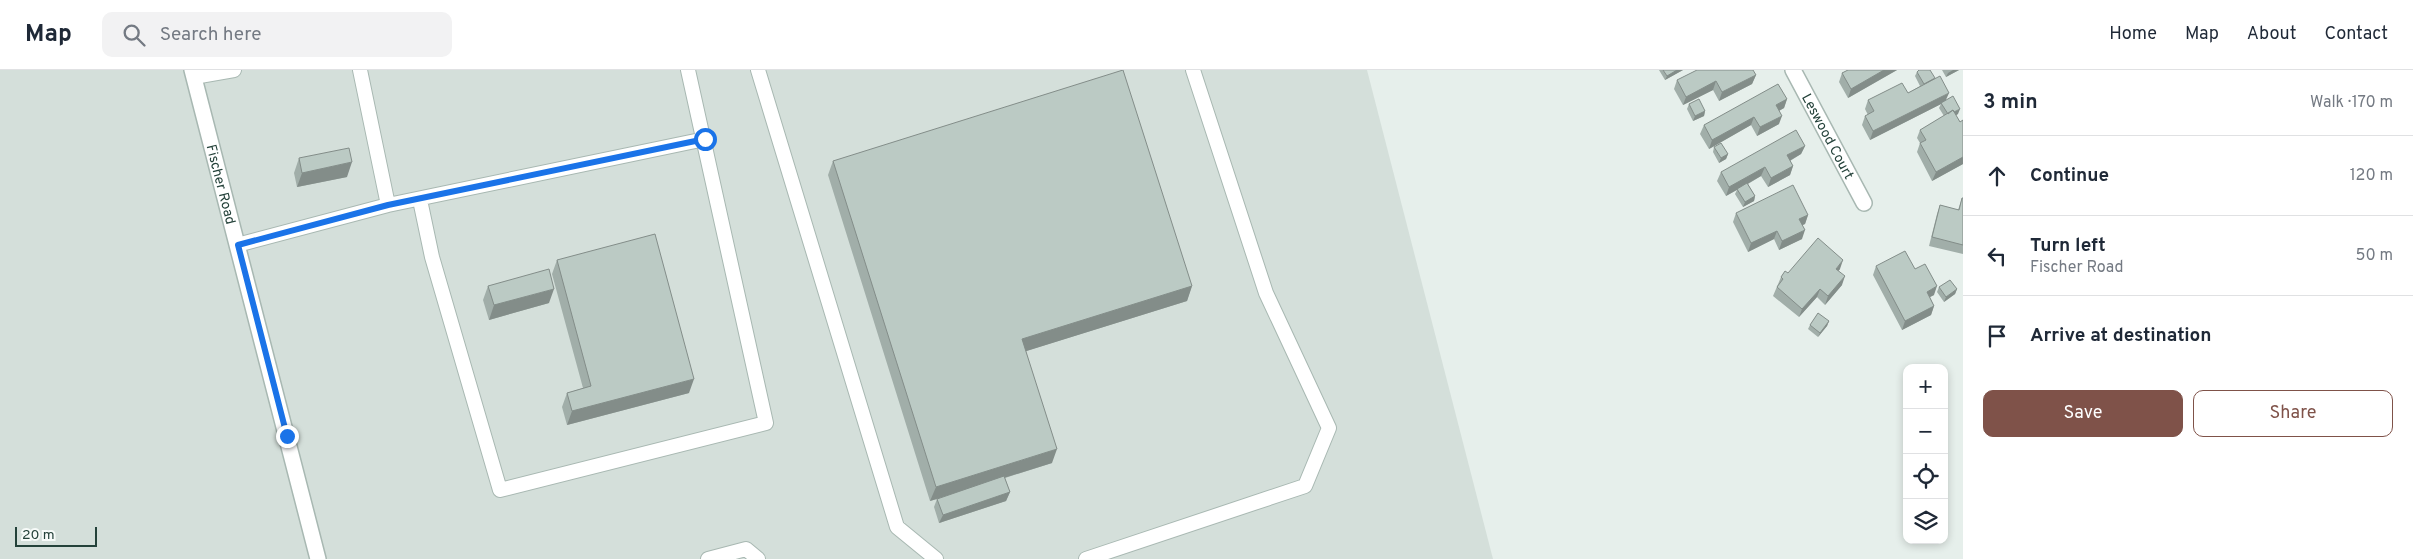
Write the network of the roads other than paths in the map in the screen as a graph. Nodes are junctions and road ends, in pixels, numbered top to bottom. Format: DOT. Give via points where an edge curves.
graph roads {
  1 [pos="234,70"];
  2 [pos="360,70"];
  3 [pos="688,70"];
  4 [pos="758,70"];
  5 [pos="1194,70"];
  6 [pos="1793,70"];
  7 [pos="193,73"];
  8 [pos="705,139"];
  9 [pos="420,200"];
  10 [pos="1864,203"];
  11 [pos="388,205"];
  12 [pos="238,245"];
  13 [pos="318,559"];
  14 [pos="708,559"];
  15 [pos="758,559"];
  16 [pos="936,559"];
  17 [pos="1086,559"];
  1 -- 7 [label="lane"];
  2 -- 11 [label="lane"];
  3 -- 8 [label="lane"];
  4 -- 16 [label="lane" via="897,527"];
  5 -- 17 [label="lane" via="1266,293 1329,428 1305,486"];
  6 -- 10 [label="street, Leswood Court"];
  7 -- 12 [label="street, Fischer Road"];
  8 -- 9 [label="lane"];
  8 -- 9 [label="lane" via="766,423 500,490 432,257"];
  9 -- 11 [label="lane"];
  11 -- 12 [label="lane"];
  12 -- 13 [label="street, Fischer Road"];
  14 -- 15 [label="lane" via="746,549"];
}
